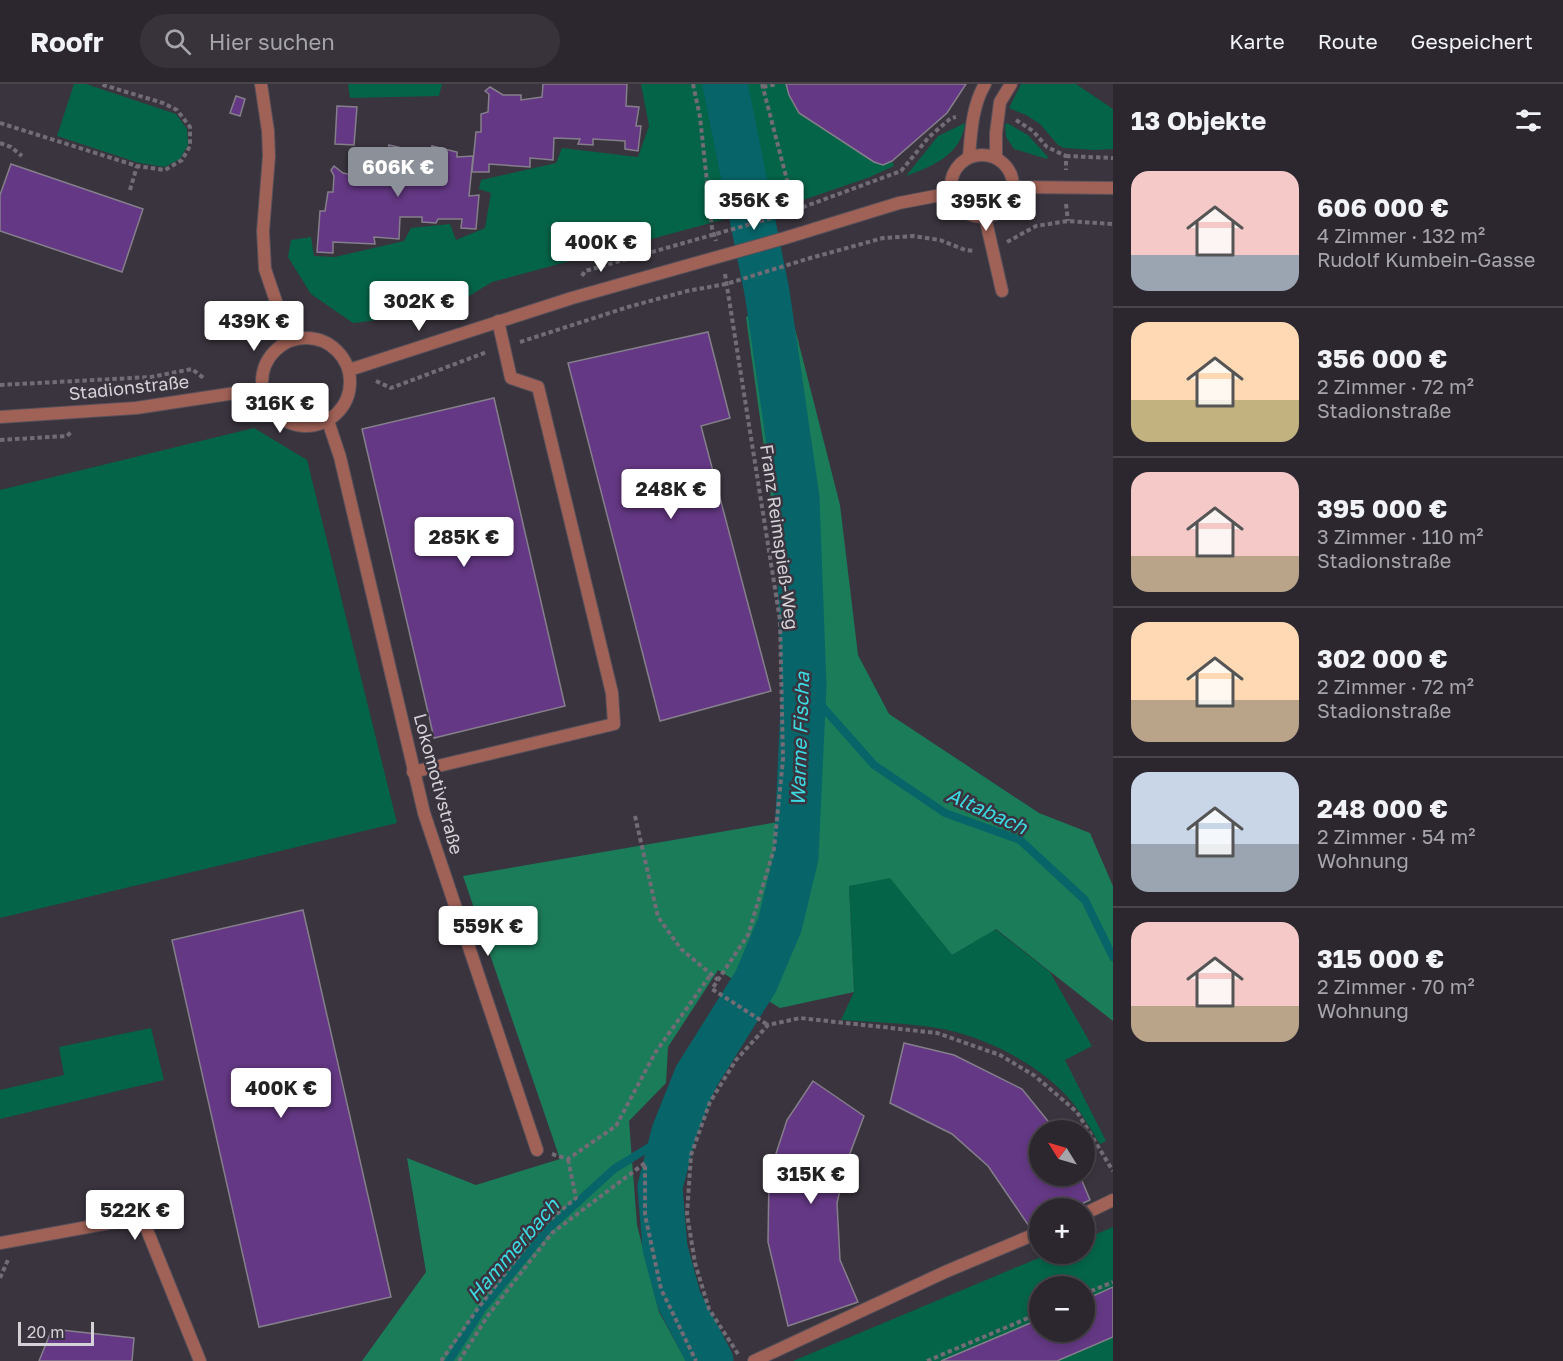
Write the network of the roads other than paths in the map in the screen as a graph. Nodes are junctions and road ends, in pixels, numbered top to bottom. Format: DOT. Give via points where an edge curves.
graph roads {
  1 [pos="261,84"];
  2 [pos="985,84"];
  3 [pos="1011,84"];
  4 [pos="996,157"];
  5 [pos="969,158"];
  6 [pos="1014,187"];
  7 [pos="1113,188"];
  8 [pos="951,193"];
  9 [pos="985,217"];
  10 [pos="1002,291"];
  11 [pos="498,321"];
  12 [pos="290,340"];
  13 [pos="349,370"];
  14 [pos="262,389"];
  15 [pos="0,417"];
  16 [pos="328,421"];
  17 [pos="414,772"];
  18 [pos="537,1150"];
  19 [pos="1113,1200"];
  20 [pos="1095,1209"];
  21 [pos="1029,1237"];
  22 [pos="0,1243"];
  23 [pos="200,1361"];
  24 [pos="754,1361"];
  1 -- 12 [label="street" via="269,156 263,231 265,269"];
  2 -- 5 [label="street" via="975,112"];
  3 -- 4 [label="street" via="1000,102"];
  4 -- 5 [label="street" via="987,154"];
  4 -- 6 [label="street" via="1012,175"];
  5 -- 8 [label="street" via="954,172"];
  6 -- 7 [label="street"];
  6 -- 9 [label="street" via="1005,208"];
  8 -- 9 [label="street" via="963,211"];
  8 -- 11 [label="street" via="898,203"];
  9 -- 10 [label="street"];
  11 -- 13 [label="street"];
  11 -- 17 [label="street" via="511,378 538,387 612,693 614,724"];
  12 -- 13 [label="street" via="305,337 333,346"];
  12 -- 14 [label="street" via="275,349 266,361"];
  13 -- 16 [label="street" via="347,399"];
  14 -- 15 [label="street, Stadionstraße" via="136,408"];
  14 -- 16 [label="street" via="276,416 313,426"];
  16 -- 17 [label="street, Lokomotivstraße" via="340,457"];
  17 -- 18 [label="street, Lokomotivstraße" via="424,813"];
  19 -- 20 [label="street"];
  21 -- 24 [label="street"];
  22 -- 23 [label="street" via="126,1220 145,1225"];
}
